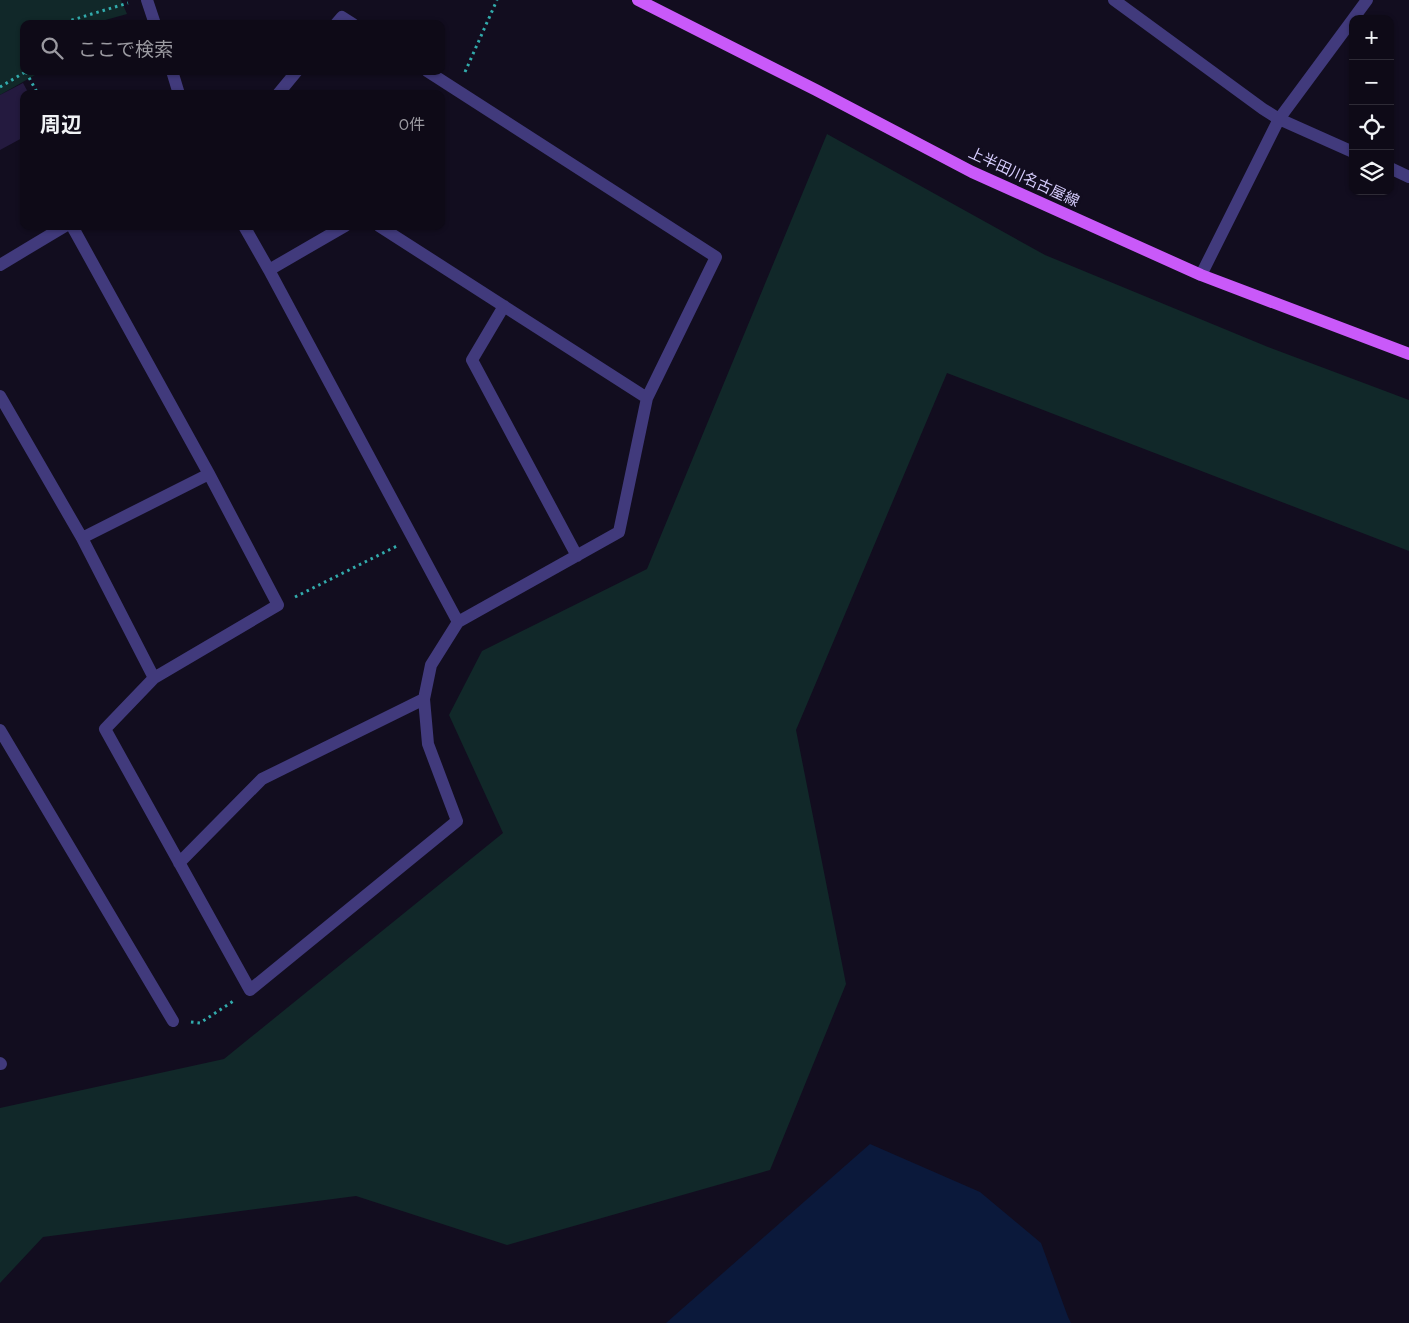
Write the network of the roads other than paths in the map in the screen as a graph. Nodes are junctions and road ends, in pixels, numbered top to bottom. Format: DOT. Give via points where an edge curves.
graph roads {
  1 [pos="147,0"];
  2 [pos="638,0"];
  3 [pos="1114,0"];
  4 [pos="1367,0"];
  5 [pos="1356,15"];
  6 [pos="154,20"];
  7 [pos="1349,24"];
  8 [pos="173,75"];
  9 [pos="293,75"];
  10 [pos="433,75"];
  11 [pos="179,90"];
  12 [pos="281,90"];
  13 [pos="1278,119"];
  14 [pos="1349,150"];
  15 [pos="1394,169"];
  16 [pos="1407,171"];
  17 [pos="58,230"];
  18 [pos="74,230"];
  19 [pos="246,230"];
  20 [pos="338,230"];
  21 [pos="385,230"];
  22 [pos="0,265"];
  23 [pos="269,270"];
  24 [pos="1200,275"];
  25 [pos="504,306"];
  26 [pos="1409,354"];
  27 [pos="0,396"];
  28 [pos="647,398"];
  29 [pos="209,474"];
  30 [pos="82,538"];
  31 [pos="577,556"];
  32 [pos="458,622"];
  33 [pos="154,678"];
  34 [pos="424,698"];
  35 [pos="2,737"];
  36 [pos="179,863"];
  37 [pos="173,1021"];
  1 -- 6 [label="street"];
  2 -- 24 [label="main road, 上半田川名古屋線" via="972,172"];
  3 -- 13 [label="street"];
  4 -- 5 [label="street"];
  7 -- 13 [label="street"];
  8 -- 11 [label="street"];
  9 -- 12 [label="street"];
  10 -- 28 [label="street" via="716,257"];
  13 -- 14 [label="street"];
  13 -- 24 [label="street"];
  15 -- 16 [label="street"];
  17 -- 22 [label="street"];
  18 -- 29 [label="street"];
  19 -- 23 [label="street"];
  20 -- 23 [label="street"];
  21 -- 25 [label="street"];
  23 -- 32 [label="street"];
  24 -- 26 [label="main road, 上半田川名古屋線"];
  25 -- 28 [label="street"];
  25 -- 31 [label="street" via="472,360"];
  27 -- 30 [label="street"];
  28 -- 31 [label="street" via="619,532"];
  29 -- 30 [label="street"];
  29 -- 33 [label="street" via="278,605"];
  30 -- 33 [label="street"];
  31 -- 32 [label="street"];
  32 -- 34 [label="street" via="431,665"];
  33 -- 36 [label="street" via="104,729"];
  34 -- 36 [label="street" via="262,779"];
  34 -- 36 [label="street" via="428,744 457,820 250,990"];
  35 -- 37 [label="street"];
}
